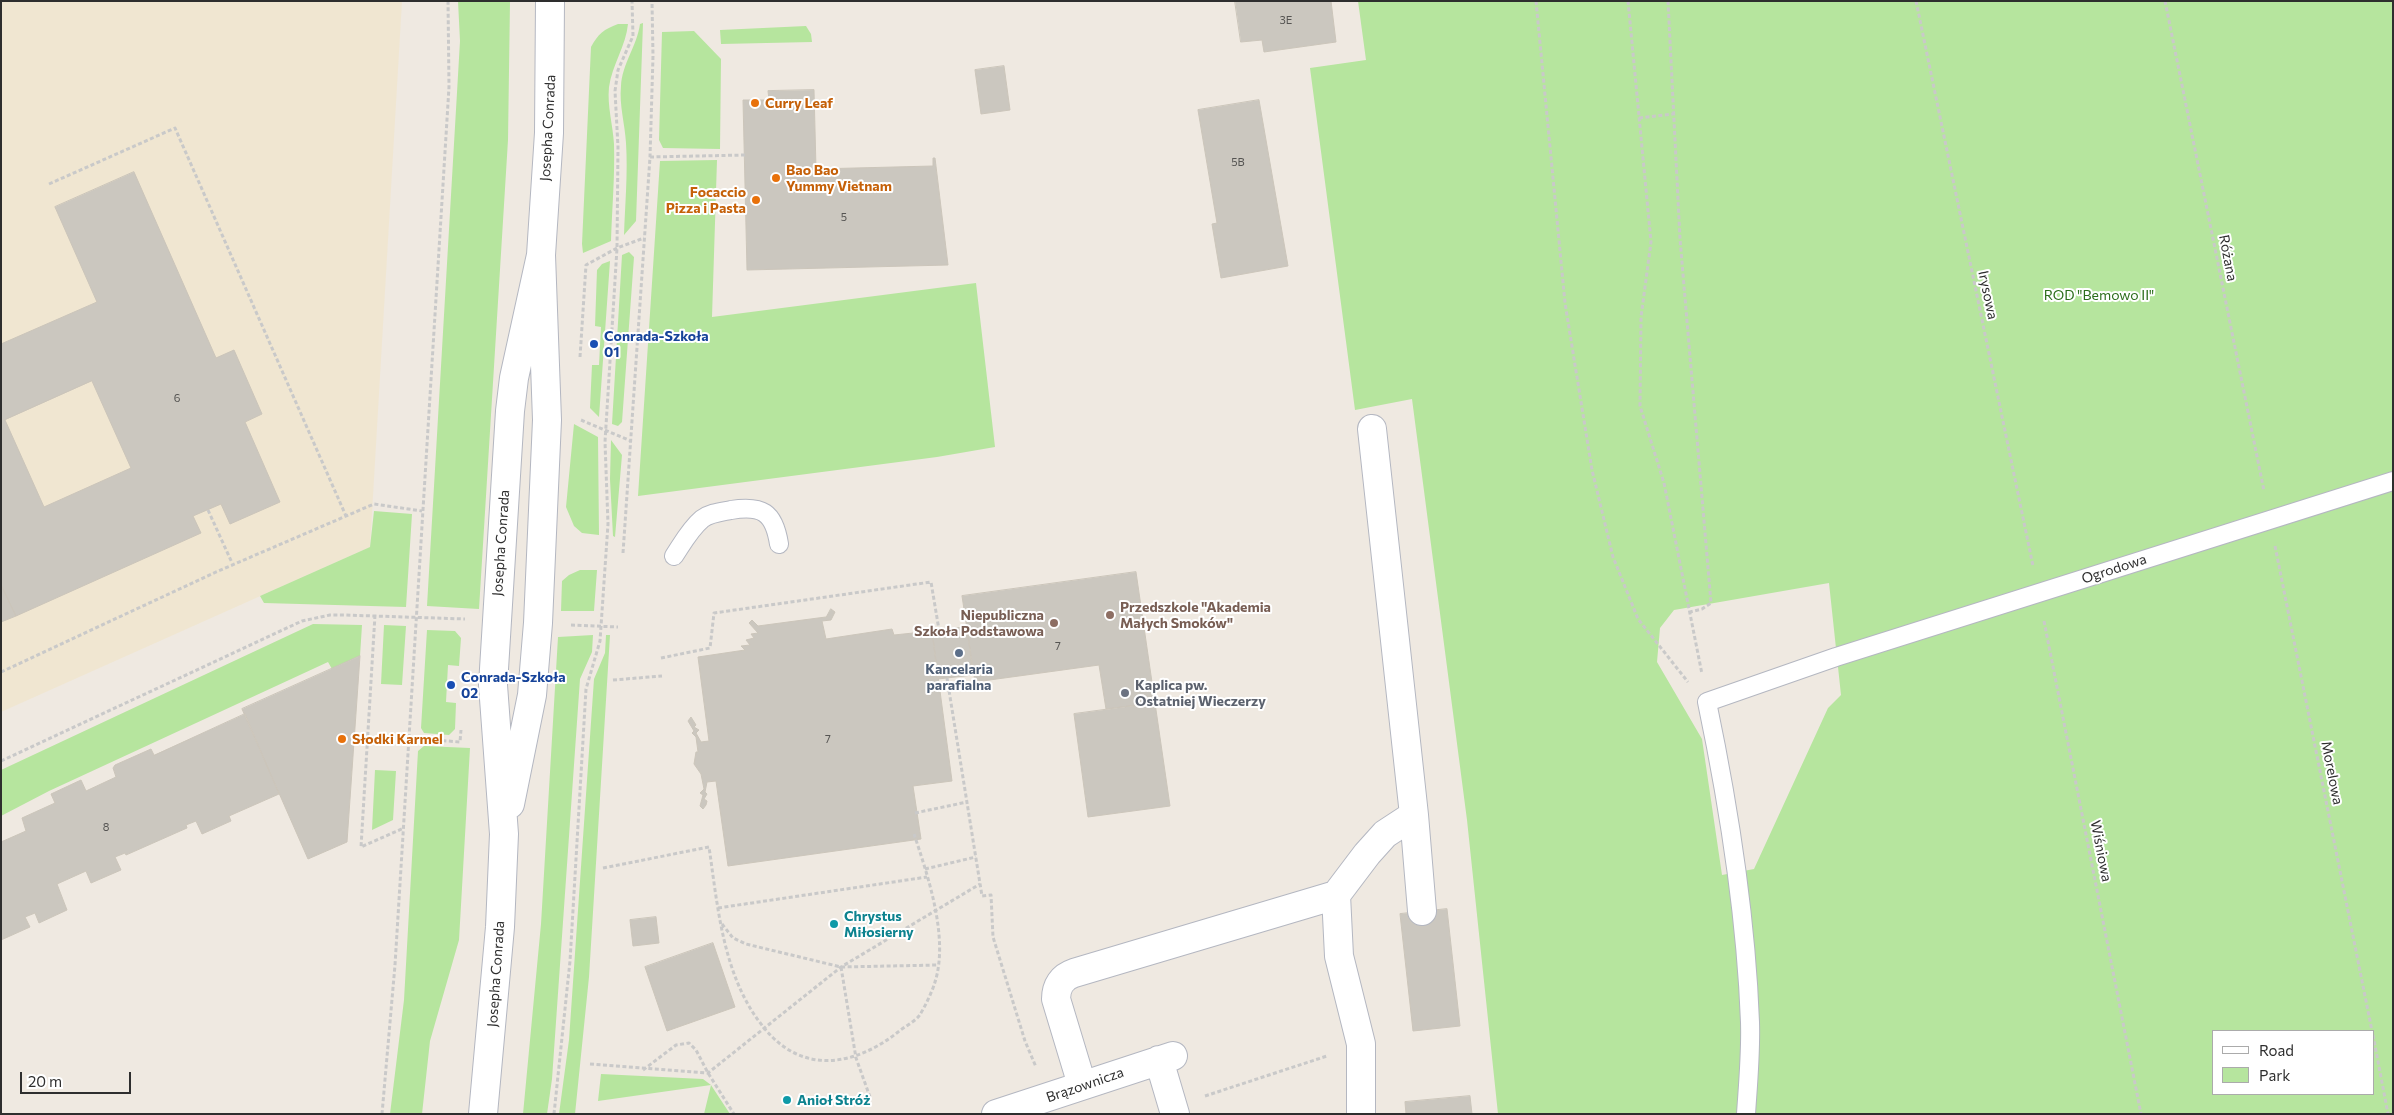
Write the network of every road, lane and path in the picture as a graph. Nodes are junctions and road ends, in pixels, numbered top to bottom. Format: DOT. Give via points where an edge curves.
graph roads {
  1 [pos="448,1"];
  2 [pos="550,1"];
  3 [pos="632,1"];
  4 [pos="652,1"];
  5 [pos="1536,1"];
  6 [pos="1628,1"];
  7 [pos="1668,1"];
  8 [pos="1916,1"];
  9 [pos="2165,1"];
  10 [pos="1674,114"];
  11 [pos="1639,118"];
  12 [pos="745,155"];
  13 [pos="650,157"];
  14 [pos="49,184"];
  15 [pos="644,238"];
  16 [pos="617,248"];
  17 [pos="541,255"];
  18 [pos="580,361"];
  19 [pos="577,419"];
  20 [pos="1372,429"];
  21 [pos="606,430"];
  22 [pos="631,441"];
  23 [pos="2393,481"];
  24 [pos="208,510"];
  25 [pos="422,511"];
  26 [pos="346,516"];
  27 [pos="2270,520"];
  28 [pos="779,544"];
  29 [pos="622,553"];
  30 [pos="674,556"];
  31 [pos="233,565"];
  32 [pos="2038,593"];
  33 [pos="1690,612"];
  34 [pos="375,615"];
  35 [pos="417,616"];
  36 [pos="496,621"];
  37 [pos="538,623"];
  38 [pos="601,626"];
  39 [pos="618,627"];
  40 [pos="939,630"];
  41 [pos="661,658"];
  42 [pos="1,672"];
  43 [pos="662,676"];
  44 [pos="946,678"];
  45 [pos="613,680"];
  46 [pos="1707,702"];
  47 [pos="461,723"];
  48 [pos="410,738"];
  49 [pos="1,761"];
  50 [pos="967,802"];
  51 [pos="915,813"];
  52 [pos="1414,815"];
  53 [pos="404,828"];
  54 [pos="504,834"];
  55 [pos="914,834"];
  56 [pos="976,857"];
  57 [pos="603,868"];
  58 [pos="925,869"];
  59 [pos="927,877"];
  60 [pos="980,884"];
  61 [pos="1336,895"];
  62 [pos="718,908"];
  63 [pos="934,910"];
  64 [pos="1422,911"];
  65 [pos="722,923"];
  66 [pos="938,965"];
  67 [pos="841,967"];
  68 [pos="765,1029"];
  69 [pos="2372,1030"];
  70 [pos="2374,1040"];
  71 [pos="1329,1055"];
  72 [pos="856,1058"];
  73 [pos="590,1064"];
  74 [pos="643,1070"];
  75 [pos="708,1073"];
  76 [pos="1082,1085"];
  77 [pos="870,1097"];
  78 [pos="1048,1097"];
  79 [pos="1174,1110"];
  80 [pos="382,1114"];
  81 [pos="483,1114"];
  82 [pos="554,1114"];
  83 [pos="734,1114"];
  84 [pos="996,1114"];
  85 [pos="1361,1114"];
  86 [pos="1746,1114"];
  87 [pos="2141,1114"];
  88 [pos="2388,1114"];
  1 -- 25 [label="path" via="449,87"];
  2 -- 17 [label="street, Josepha Conrada" via="549,132"];
  3 -- 16 [label="path" via="633,36 618,70 615,91"];
  4 -- 13 [label="path"];
  5 -- 46 [label="path" via="1565,302 1592,470 1611,548 1638,619 1676,669"];
  6 -- 11 [label="path"];
  7 -- 10 [label="path"];
  8 -- 32 [label="path, Irysowa"];
  9 -- 27 [label="path, Różana"];
  10 -- 11 [label="path"];
  10 -- 33 [label="path" via="1680,239 1710,603"];
  11 -- 33 [label="path" via="1651,242 1642,317 1640,406 1664,483"];
  12 -- 13 [label="path"];
  13 -- 15 [label="path"];
  14 -- 26 [label="path" via="176,128"];
  15 -- 16 [label="path"];
  15 -- 22 [label="path"];
  16 -- 18 [label="path" via="586,265"];
  16 -- 21 [label="path"];
  17 -- 36 [label="street, Josepha Conrada" via="512,395"];
  17 -- 37 [label="street, Josepha Conrada" via="547,395"];
  19 -- 21 [label="path"];
  20 -- 52 [label="street"];
  21 -- 22 [label="path"];
  21 -- 38 [label="path" via="604,471 608,524"];
  22 -- 29 [label="path"];
  23 -- 27 [label="lane, Ogrodowa"];
  24 -- 31 [label="path"];
  25 -- 26 [label="path" via="374,504"];
  25 -- 35 [label="path"];
  26 -- 31 [label="path"];
  27 -- 32 [label="lane, Ogrodowa"];
  27 -- 69 [label="path, Morelowa"];
  28 -- 30 [label="lane" via="775,526 768,515 744,508 704,518"];
  31 -- 42 [label="path"];
  32 -- 46 [label="lane, Ogrodowa"];
  32 -- 87 [label="path, Wiśniowa"];
  33 -- 46 [label="path"];
  34 -- 35 [label="path"];
  34 -- 49 [label="path" via="330,615 302,621"];
  34 -- 53 [label="path" via="361,847"];
  35 -- 36 [label="path"];
  35 -- 48 [label="path"];
  36 -- 54 [label="street, Josepha Conrada" via="494,720"];
  37 -- 38 [label="path"];
  37 -- 54 [label="street, Josepha Conrada" via="532,695"];
  38 -- 39 [label="path"];
  38 -- 82 [label="path" via="599,647 586,690 570,961"];
  40 -- 41 [label="path" via="931,582 714,613 710,648"];
  43 -- 45 [label="path"];
  44 -- 50 [label="path"];
  46 -- 86 [label="lane" via="1722,775 1739,891 1750,1024"];
  47 -- 48 [label="path" via="460,742"];
  48 -- 53 [label="path"];
  50 -- 51 [label="path"];
  50 -- 56 [label="path"];
  52 -- 61 [label="street" via="1385,834"];
  52 -- 64 [label="street"];
  53 -- 80 [label="path" via="390,1046"];
  54 -- 81 [label="street, Josepha Conrada" via="500,937"];
  55 -- 58 [label="path"];
  56 -- 58 [label="path"];
  56 -- 60 [label="path"];
  57 -- 62 [label="path" via="709,847"];
  58 -- 59 [label="path"];
  59 -- 62 [label="path"];
  59 -- 63 [label="path"];
  60 -- 63 [label="path"];
  60 -- 78 [label="path" via="982,896 992,894 993,937 1025,1041"];
  61 -- 76 [label="street" via="1064,978 1056,998"];
  61 -- 85 [label="street" via="1339,956 1361,1044"];
  62 -- 65 [label="path"];
  63 -- 66 [label="path" via="940,954"];
  63 -- 67 [label="path"];
  65 -- 67 [label="path" via="733,938 746,944"];
  65 -- 68 [label="path" via="729,961 745,997"];
  66 -- 67 [label="path"];
  66 -- 72 [label="path" via="935,982 918,1016 885,1043"];
  67 -- 68 [label="path"];
  67 -- 72 [label="path"];
  68 -- 72 [label="path" via="791,1053 825,1062"];
  68 -- 75 [label="path"];
  70 -- 88 [label="path"];
  71 -- 79 [label="path"];
  72 -- 77 [label="path"];
  73 -- 74 [label="path"];
  74 -- 75 [label="path"];
  74 -- 75 [label="path" via="676,1045 685,1043 694,1047"];
  75 -- 83 [label="path"];
  76 -- 78 [label="street, Brązownicza"];
  76 -- 79 [label="street, Brązownicza" via="1166,1058"];
  78 -- 84 [label="street, Brązownicza"];
}
